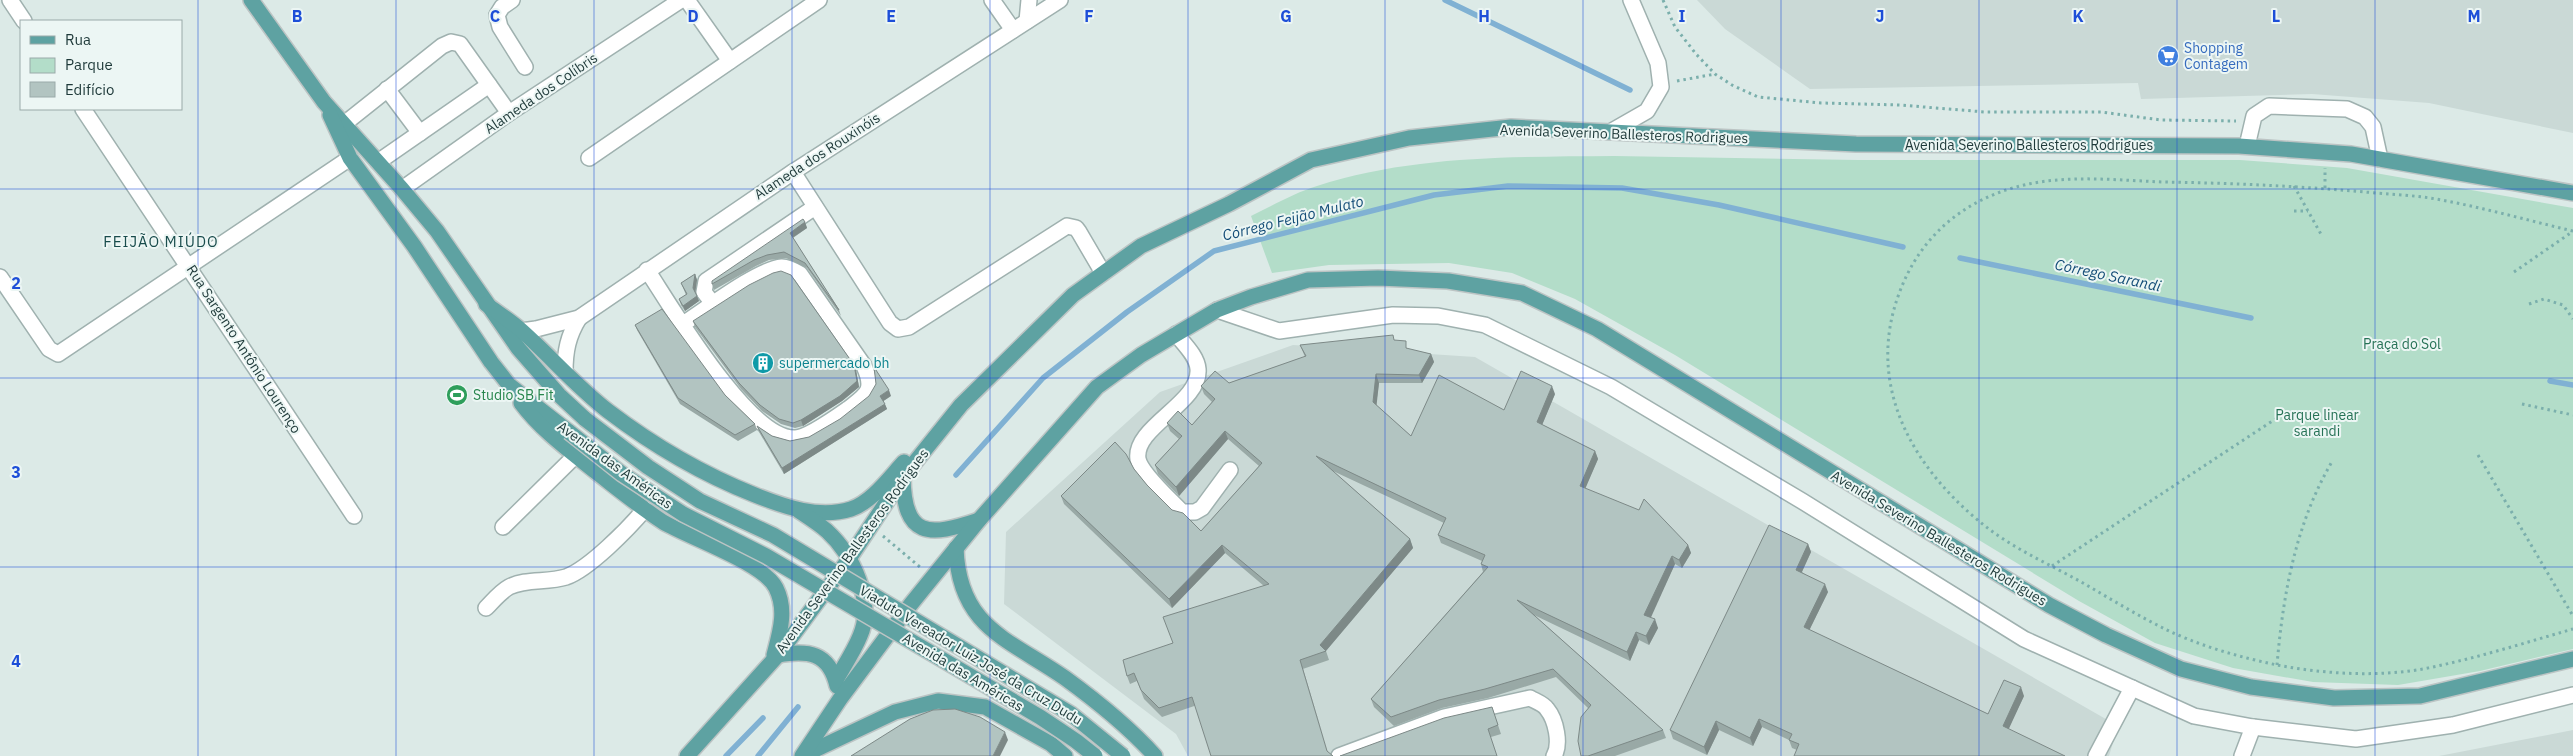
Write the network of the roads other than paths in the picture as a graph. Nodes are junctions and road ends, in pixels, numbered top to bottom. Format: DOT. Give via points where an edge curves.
graph roads {
  1 [pos="10,0"];
  2 [pos="251,0"];
  3 [pos="512,0"];
  4 [pos="681,0"];
  5 [pos="687,0"];
  6 [pos="819,0"];
  7 [pos="992,0"];
  8 [pos="1029,0"];
  9 [pos="1060,0"];
  10 [pos="1631,0"];
  11 [pos="23,20"];
  12 [pos="1027,21"];
  13 [pos="1013,30"];
  14 [pos="730,61"];
  15 [pos="525,67"];
  16 [pos="489,85"];
  17 [pos="387,89"];
  18 [pos="324,102"];
  19 [pos="84,110"];
  20 [pos="509,113"];
  21 [pos="344,124"];
  22 [pos="1612,131"];
  23 [pos="420,133"];
  24 [pos="2247,146"];
  25 [pos="350,158"];
  26 [pos="589,158"];
  27 [pos="2380,159"];
  28 [pos="378,162"];
  29 [pos="793,172"];
  30 [pos="402,189"];
  31 [pos="2573,193"];
  32 [pos="815,207"];
  33 [pos="188,265"];
  34 [pos="648,270"];
  35 [pos="1103,273"];
  36 [pos="0,277"];
  37 [pos="486,304"];
  38 [pos="714,305"];
  39 [pos="1217,310"];
  40 [pos="579,318"];
  41 [pos="683,324"];
  42 [pos="521,330"];
  43 [pos="1176,334"];
  44 [pos="565,372"];
  45 [pos="509,385"];
  46 [pos="961,405"];
  47 [pos="585,418"];
  48 [pos="576,456"];
  49 [pos="1230,470"];
  50 [pos="902,477"];
  51 [pos="645,509"];
  52 [pos="799,510"];
  53 [pos="354,516"];
  54 [pos="979,520"];
  55 [pos="503,527"];
  56 [pos="956,548"];
  57 [pos="849,559"];
  58 [pos="486,608"];
  59 [pos="775,658"];
  60 [pos="2573,658"];
  61 [pos="836,680"];
  62 [pos="2132,688"];
  63 [pos="2573,695"];
  64 [pos="840,699"];
  65 [pos="2253,727"];
  66 [pos="687,756"];
  67 [pos="802,756"];
  68 [pos="1065,756"];
  69 [pos="1095,756"];
  70 [pos="1122,756"];
  71 [pos="1155,756"];
  72 [pos="1339,756"];
  73 [pos="1554,756"];
  74 [pos="2096,756"];
  75 [pos="2242,756"];
  1 -- 11 [label="street"];
  2 -- 18 [label="main road, Avenida das Américas"];
  3 -- 15 [label="street" via="497,15 500,27"];
  4 -- 20 [label="street, Alameda dos Colíbris"];
  5 -- 14 [label="street"];
  6 -- 14 [label="street"];
  7 -- 13 [label="street"];
  8 -- 12 [label="street"];
  9 -- 12 [label="street, Alameda dos Rouxinóis"];
  10 -- 22 [label="street" via="1658,63 1661,87 1647,111"];
  12 -- 13 [label="street, Alameda dos Rouxinóis"];
  13 -- 29 [label="street, Alameda dos Rouxinóis"];
  14 -- 26 [label="street"];
  16 -- 17 [label="street" via="460,44 451,42"];
  16 -- 20 [label="street"];
  16 -- 23 [label="street"];
  17 -- 21 [label="street"];
  17 -- 23 [label="street"];
  18 -- 21 [label="main road, Avenida das Américas"];
  18 -- 25 [label="main road, Avenida das Américas"];
  19 -- 33 [label="street, Rua Sargento Antônio Lourenço"];
  20 -- 30 [label="street, Alameda dos Colíbris"];
  21 -- 28 [label="main road, Avenida das Américas"];
  22 -- 24 [label="main road, Avenida Severino Ballesteros Rodrigues" via="1856,144"];
  22 -- 35 [label="main road, Avenida Severino Ballesteros Rodrigues" via="1512,127 1409,138 1311,160 1141,246"];
  23 -- 28 [label="street"];
  24 -- 27 [label="main road, Avenida Severino Ballesteros Rodrigues"];
  24 -- 27 [label="street" via="2254,116 2269,106 2347,109 2365,117 2373,127"];
  25 -- 33 [label="street"];
  25 -- 45 [label="main road, Avenida das Américas"];
  27 -- 31 [label="main road, Avenida Severino Ballesteros Rodrigues"];
  28 -- 30 [label="main road, Avenida das Américas"];
  29 -- 32 [label="street"];
  29 -- 34 [label="street, Alameda dos Rouxinóis"];
  30 -- 37 [label="main road, Avenida das Américas" via="437,231"];
  32 -- 35 [label="street" via="890,323 898,329 909,328 1062,227 1076,228"];
  32 -- 38 [label="street" via="706,281 704,292"];
  33 -- 36 [label="street" via="58,354 49,349"];
  33 -- 53 [label="street, Rua Sargento Antônio Lourenço"];
  34 -- 40 [label="street, Alameda dos Rouxinóis"];
  34 -- 41 [label="street"];
  35 -- 46 [label="main road, Avenida Severino Ballesteros Rodrigues" via="1073,295"];
  37 -- 42 [label="main road"];
  37 -- 47 [label="main road, Avenida das Américas" via="518,348 559,395"];
  38 -- 41 [label="street"];
  38 -- 41 [label="street" via="782,267 800,274 864,366 870,380 868,392 842,413 810,432 797,438 786,437 766,426 744,406 722,381"];
  39 -- 43 [label="main road, Avenida Severino Ballesteros Rodrigues"];
  39 -- 60 [label="main road, Avenida Severino Ballesteros Rodrigues" via="1308,280 1448,281 1522,293 1597,328 2049,605 2180,669 2251,686 2334,698 2420,696"];
  39 -- 62 [label="street" via="1279,331 1392,315 1438,316 1486,325 1611,388 1802,501 2024,639"];
  40 -- 42 [label="street, Alameda dos Rouxinóis"];
  40 -- 44 [label="street, Alameda dos Rouxinóis" via="570,332"];
  42 -- 44 [label="main road"];
  43 -- 49 [label="street" via="1194,357 1198,369 1197,384 1140,444 1138,458 1144,470 1182,512 1195,512 1202,508"];
  43 -- 54 [label="main road, Avenida Severino Ballesteros Rodrigues" via="1140,355 1097,387"];
  44 -- 52 [label="main road" via="607,410 698,470 766,500"];
  45 -- 48 [label="main road" via="528,412"];
  45 -- 69 [label="main road, Avenida das Américas, bridge" via="622,474 683,514 766,556 1040,717"];
  46 -- 50 [label="main road, Avenida Severino Ballesteros Rodrigues"];
  46 -- 52 [label="main road" via="874,494 852,509 832,513"];
  47 -- 70 [label="main road, Viaduto Vereador Luiz José da Cruz Dudu, bridge" via="648,467 700,501 773,535 1071,714"];
  48 -- 51 [label="main road"];
  48 -- 55 [label="street"];
  50 -- 54 [label="main road" via="903,502 910,520 921,528 950,528"];
  50 -- 57 [label="main road, Avenida Severino Ballesteros Rodrigues"];
  51 -- 58 [label="street" via="581,570 565,577 515,584"];
  51 -- 59 [label="main road" via="762,572 775,587 782,604"];
  52 -- 57 [label="main road" via="827,531"];
  54 -- 56 [label="main road, Avenida Severino Ballesteros Rodrigues"];
  56 -- 64 [label="main road, Avenida Severino Ballesteros Rodrigues"];
  56 -- 71 [label="main road" via="960,580 981,620 998,637 1063,677 1108,710"];
  57 -- 59 [label="main road, Avenida Severino Ballesteros Rodrigues"];
  57 -- 61 [label="main road" via="863,592 865,619 861,635"];
  59 -- 61 [label="main road" via="800,652 814,654 826,662"];
  59 -- 66 [label="main road, Avenida Severino Ballesteros Rodrigues"];
  61 -- 64 [label="main road"];
  62 -- 65 [label="street" via="2194,716"];
  62 -- 74 [label="street"];
  63 -- 65 [label="street" via="2453,725 2356,739"];
  64 -- 67 [label="main road, Avenida Severino Ballesteros Rodrigues"];
  65 -- 75 [label="street"];
  67 -- 68 [label="main road" via="895,712 938,701 985,707 1051,744"];
  72 -- 73 [label="street" via="1444,717 1530,698 1547,708 1557,734"];
}
